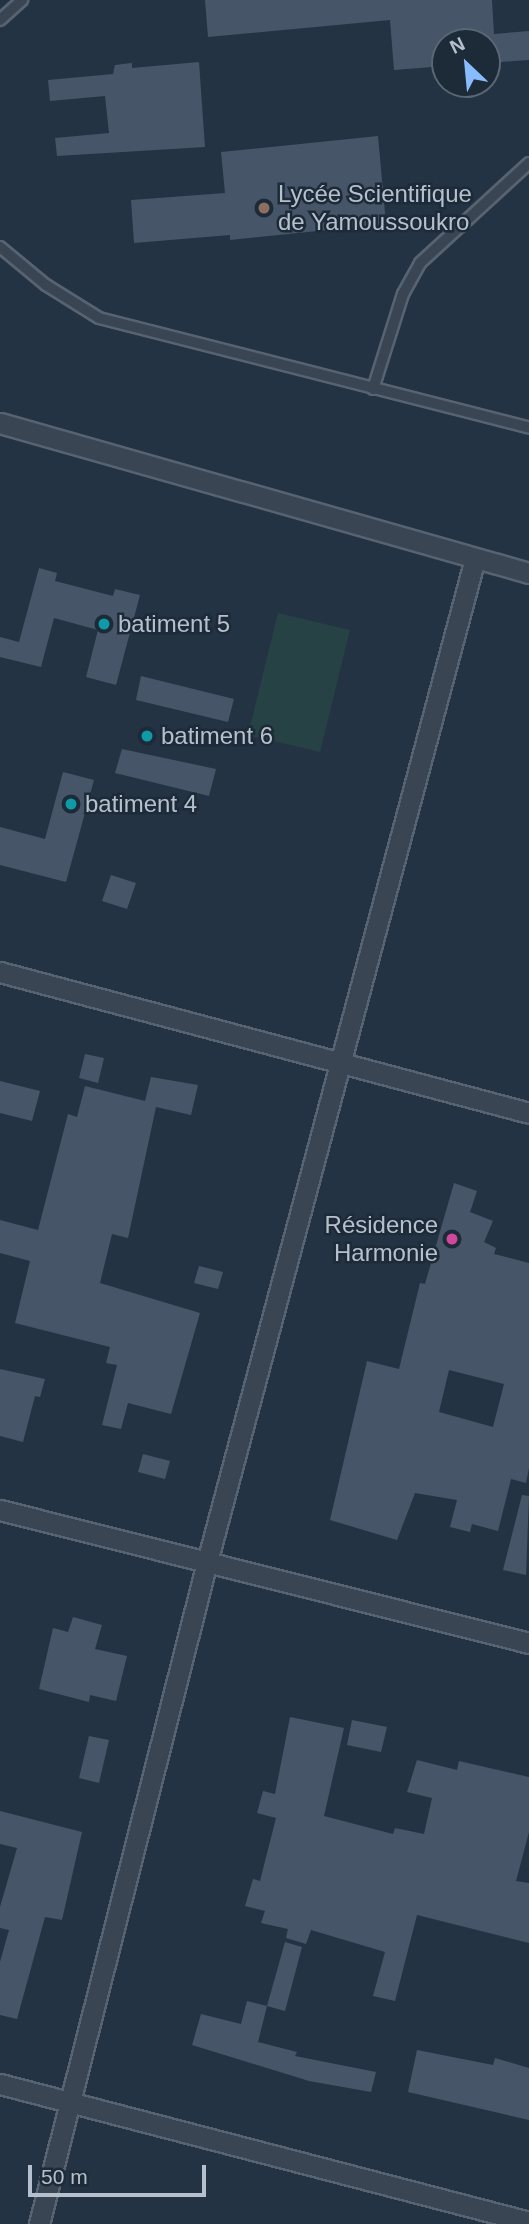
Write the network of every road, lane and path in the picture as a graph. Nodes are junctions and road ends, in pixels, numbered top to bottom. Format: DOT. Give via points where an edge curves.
graph roads {
  1 [pos="22,0"];
  2 [pos="0,20"];
  3 [pos="529,163"];
  4 [pos="0,247"];
  5 [pos="373,389"];
  6 [pos="0,423"];
  7 [pos="529,428"];
  8 [pos="475,558"];
  9 [pos="529,573"];
  10 [pos="0,972"];
  11 [pos="344,1062"];
  12 [pos="529,1113"];
  13 [pos="0,1510"];
  14 [pos="207,1562"];
  15 [pos="529,1643"];
  16 [pos="0,2084"];
  17 [pos="71,2103"];
  18 [pos="529,2222"];
  19 [pos="39,2224"];
  1 -- 2 [label="lane"];
  3 -- 5 [label="lane" via="420,263 403,294"];
  4 -- 5 [label="lane" via="46,285 99,318"];
  5 -- 7 [label="lane"];
  6 -- 8 [label="street"];
  8 -- 9 [label="street"];
  8 -- 11 [label="street"];
  10 -- 11 [label="street"];
  11 -- 12 [label="street"];
  11 -- 14 [label="street"];
  13 -- 14 [label="street"];
  14 -- 15 [label="street"];
  14 -- 17 [label="street"];
  16 -- 17 [label="street"];
  17 -- 18 [label="street"];
  17 -- 19 [label="street"];
}
